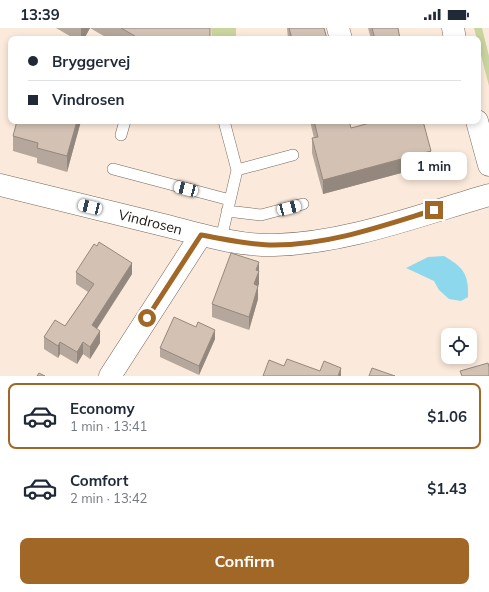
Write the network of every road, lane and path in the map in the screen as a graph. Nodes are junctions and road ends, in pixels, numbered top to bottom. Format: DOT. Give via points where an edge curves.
graph roads {
  1 [pos="124,124"];
  2 [pos="225,124"];
  3 [pos="478,124"];
  4 [pos="121,135"];
  5 [pos="293,155"];
  6 [pos="489,165"];
  7 [pos="113,169"];
  8 [pos="237,170"];
  9 [pos="0,185"];
  10 [pos="489,195"];
  11 [pos="303,204"];
  12 [pos="229,206"];
  13 [pos="211,237"];
  14 [pos="115,375"];
  1 -- 4 [label="lane"];
  2 -- 8 [label="lane"];
  3 -- 6 [label="street"];
  5 -- 8 [label="lane"];
  7 -- 12 [label="lane"];
  8 -- 12 [label="lane"];
  9 -- 13 [label="street, Vindrosen"];
  10 -- 13 [label="street, Vindrosen" via="351,235 310,242 274,245 242,243"];
  11 -- 12 [label="lane" via="261,215"];
  12 -- 13 [label="lane"];
  13 -- 14 [label="street"];
}
